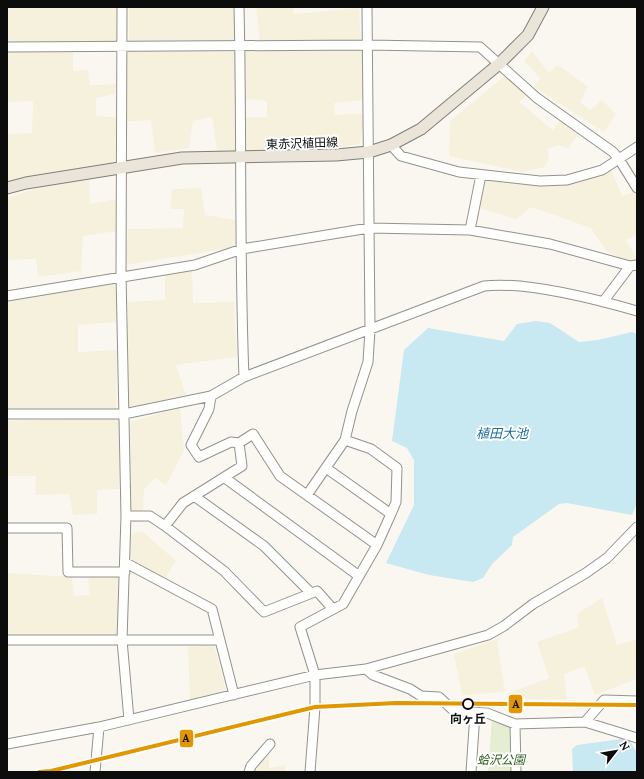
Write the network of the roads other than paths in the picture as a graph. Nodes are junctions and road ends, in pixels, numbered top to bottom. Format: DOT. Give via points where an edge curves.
graph roads {
  1 [pos="122,7"];
  2 [pos="240,7"];
  3 [pos="367,7"];
  4 [pos="543,7"];
  5 [pos="368,45"];
  6 [pos="122,46"];
  7 [pos="240,46"];
  8 [pos="7,47"];
  9 [pos="499,64"];
  10 [pos="391,145"];
  11 [pos="637,147"];
  12 [pos="369,152"];
  13 [pos="242,157"];
  14 [pos="619,159"];
  15 [pos="123,167"];
  16 [pos="481,175"];
  17 [pos="7,188"];
  18 [pos="637,188"];
  19 [pos="369,228"];
  20 [pos="470,230"];
  21 [pos="242,248"];
  22 [pos="634,265"];
  23 [pos="121,276"];
  24 [pos="7,296"];
  25 [pos="603,302"];
  26 [pos="637,311"];
  27 [pos="370,330"];
  28 [pos="244,377"];
  29 [pos="211,396"];
  30 [pos="7,414"];
  31 [pos="124,414"];
  32 [pos="345,440"];
  33 [pos="239,443"];
  34 [pos="326,468"];
  35 [pos="225,478"];
  36 [pos="307,495"];
  37 [pos="194,496"];
  38 [pos="391,514"];
  39 [pos="126,516"];
  40 [pos="165,526"];
  41 [pos="637,527"];
  42 [pos="7,528"];
  43 [pos="377,545"];
  44 [pos="126,567"];
  45 [pos="359,576"];
  46 [pos="311,593"];
  47 [pos="332,608"];
  48 [pos="7,640"];
  49 [pos="122,640"];
  50 [pos="220,640"];
  51 [pos="366,669"];
  52 [pos="315,675"];
  53 [pos="234,695"];
  54 [pos="637,701"];
  55 [pos="475,713"];
  56 [pos="129,720"];
  57 [pos="585,722"];
  58 [pos="515,724"];
  59 [pos="99,727"];
  60 [pos="637,738"];
  61 [pos="7,744"];
  62 [pos="270,744"];
  63 [pos="95,772"];
  64 [pos="249,772"];
  65 [pos="310,772"];
  66 [pos="471,772"];
  67 [pos="516,772"];
  1 -- 6 [label="street"];
  2 -- 7 [label="street"];
  3 -- 5 [label="street"];
  4 -- 9 [label="main road, 東赤沢植田線" via="528,35"];
  5 -- 7 [label="street"];
  5 -- 9 [label="street" via="480,47"];
  5 -- 12 [label="street"];
  6 -- 7 [label="street"];
  6 -- 8 [label="street"];
  6 -- 15 [label="street"];
  7 -- 13 [label="street"];
  9 -- 10 [label="main road, 東赤沢植田線" via="421,129"];
  9 -- 14 [label="street" via="537,98 613,152"];
  10 -- 12 [label="main road, 東赤沢植田線"];
  10 -- 16 [label="street" via="401,156 459,172"];
  11 -- 14 [label="street"];
  12 -- 13 [label="main road, 東赤沢植田線"];
  12 -- 19 [label="street"];
  13 -- 15 [label="main road, 東赤沢植田線" via="182,158"];
  13 -- 21 [label="street"];
  14 -- 16 [label="street" via="602,170 567,180 540,181"];
  14 -- 18 [label="street"];
  15 -- 17 [label="main road, 東赤沢植田線"];
  15 -- 23 [label="street"];
  16 -- 20 [label="street"];
  19 -- 20 [label="street"];
  19 -- 21 [label="street"];
  19 -- 27 [label="street"];
  20 -- 22 [label="street" via="550,244"];
  21 -- 23 [label="street" via="195,264"];
  21 -- 28 [label="street"];
  22 -- 25 [label="street"];
  23 -- 24 [label="street"];
  23 -- 31 [label="street"];
  25 -- 26 [label="street"];
  25 -- 27 [label="street" via="529,288 491,285"];
  27 -- 28 [label="street"];
  27 -- 32 [label="street" via="368,362"];
  28 -- 29 [label="street"];
  29 -- 31 [label="street"];
  29 -- 33 [label="street" via="209,409 190,445 199,457 231,442"];
  30 -- 31 [label="street"];
  31 -- 39 [label="street"];
  32 -- 34 [label="street"];
  32 -- 38 [label="street" via="371,449 397,468 396,502"];
  33 -- 35 [label="street" via="242,466"];
  33 -- 36 [label="street" via="253,434 280,476"];
  34 -- 36 [label="street"];
  34 -- 38 [label="street"];
  35 -- 37 [label="street"];
  35 -- 45 [label="street"];
  36 -- 43 [label="street"];
  37 -- 40 [label="street" via="183,503"];
  37 -- 46 [label="street" via="264,546"];
  38 -- 43 [label="street"];
  39 -- 40 [label="street" via="150,516"];
  39 -- 44 [label="street"];
  40 -- 46 [label="street" via="224,571 264,612"];
  41 -- 51 [label="street" via="607,558 488,635"];
  42 -- 44 [label="street" via="67,528 68,572"];
  43 -- 45 [label="street"];
  44 -- 49 [label="street"];
  44 -- 50 [label="street" via="212,609"];
  45 -- 47 [label="street" via="343,604"];
  46 -- 47 [label="street" via="317,591"];
  47 -- 52 [label="street" via="300,627"];
  48 -- 49 [label="street"];
  49 -- 50 [label="street"];
  49 -- 56 [label="street"];
  50 -- 53 [label="street"];
  51 -- 52 [label="street"];
  51 -- 55 [label="street" via="373,675 410,689 421,696 440,697 454,711"];
  52 -- 53 [label="street"];
  52 -- 65 [label="street" via="316,707"];
  53 -- 56 [label="street"];
  54 -- 57 [label="street" via="604,700"];
  55 -- 58 [label="street" via="487,713"];
  55 -- 66 [label="street"];
  56 -- 59 [label="street"];
  57 -- 58 [label="street"];
  57 -- 60 [label="street"];
  58 -- 67 [label="street"];
  59 -- 61 [label="street"];
  59 -- 63 [label="street"];
  62 -- 64 [label="street"];
}
